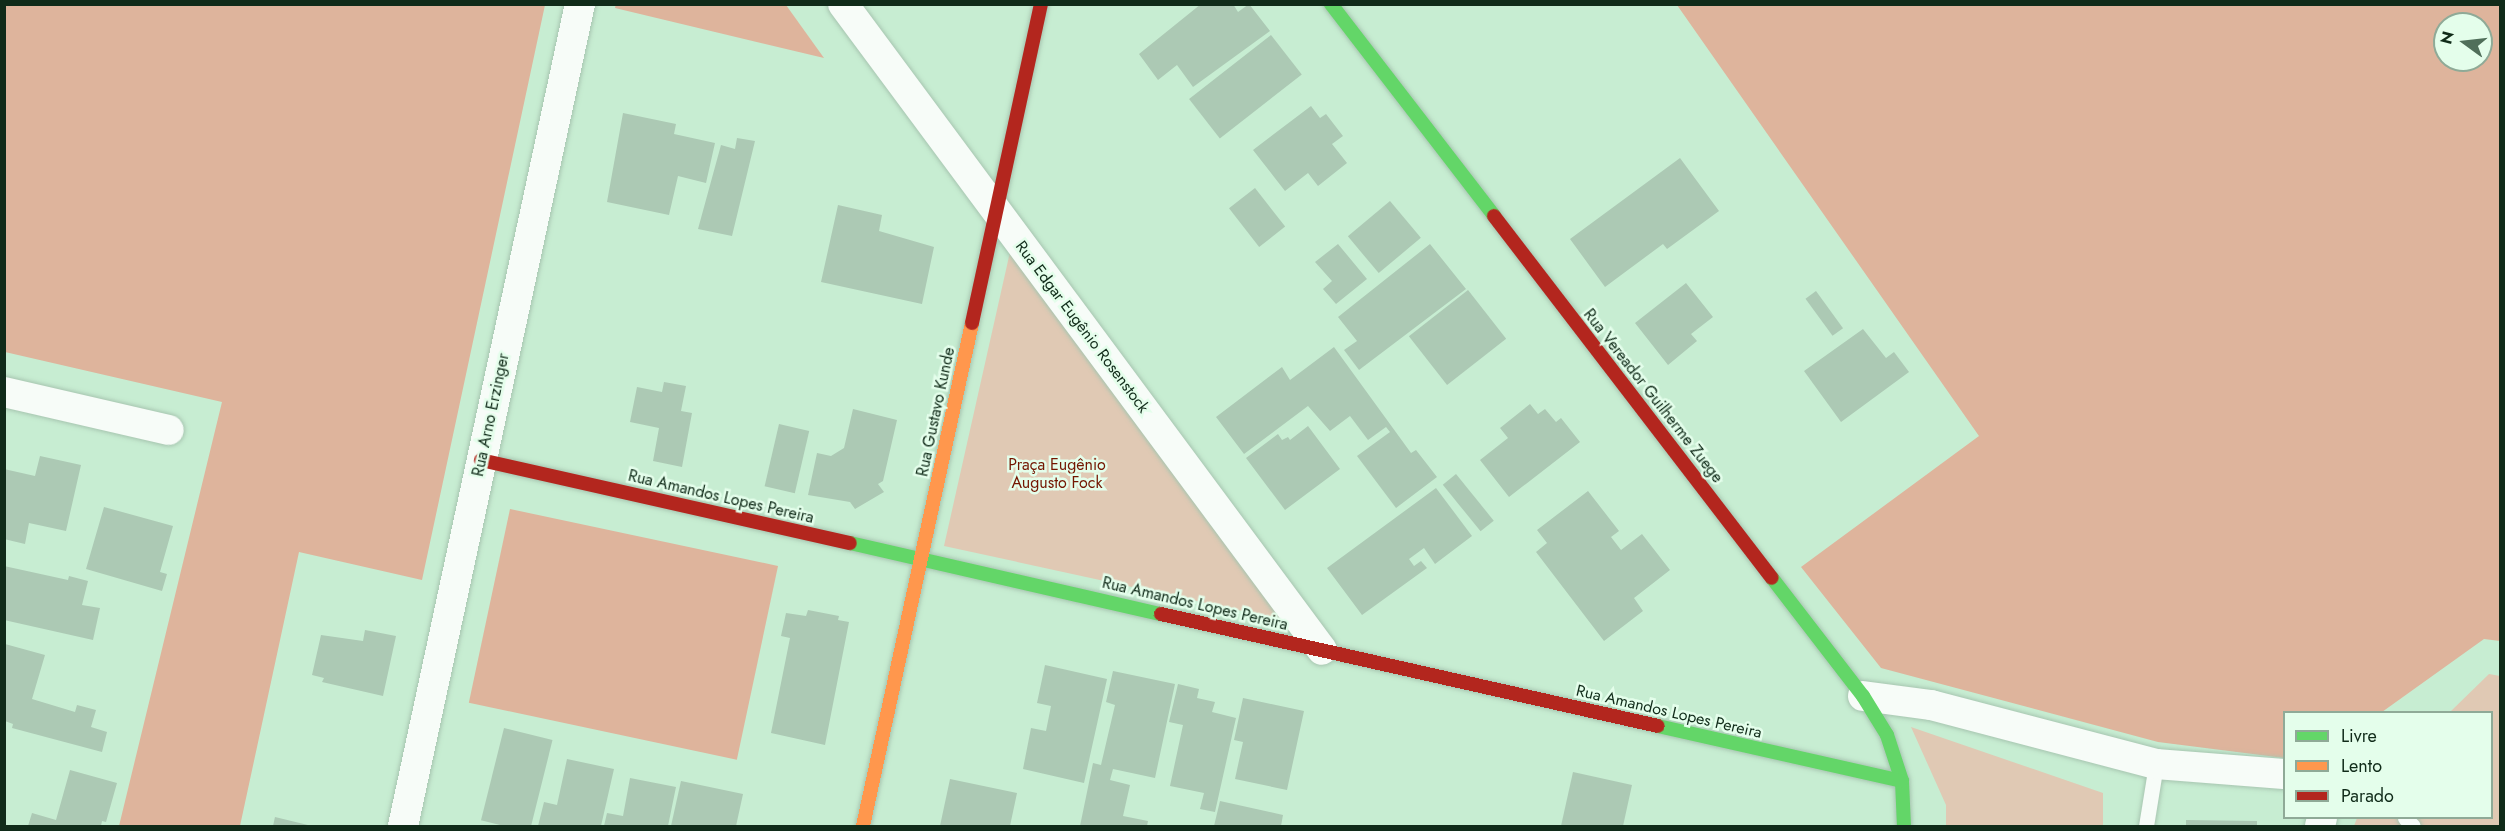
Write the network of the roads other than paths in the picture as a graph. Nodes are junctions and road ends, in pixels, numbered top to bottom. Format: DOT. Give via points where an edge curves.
graph roads {
  1 [pos="580,4"];
  2 [pos="843,4"];
  3 [pos="1041,4"];
  4 [pos="1331,4"];
  5 [pos="996,212"];
  6 [pos="4,392"];
  7 [pos="169,430"];
  8 [pos="482,460"];
  9 [pos="921,559"];
  10 [pos="1322,650"];
  11 [pos="1863,696"];
  12 [pos="2156,764"];
  13 [pos="2283,774"];
  14 [pos="1902,781"];
  15 [pos="403,826"];
  16 [pos="863,826"];
  17 [pos="1904,826"];
  18 [pos="2146,826"];
  1 -- 8 [label="street, Rua Arno Erzinger"];
  2 -- 5 [label="street, Rua Edgar Eugênio Rosenstock"];
  3 -- 5 [label="street, Rua Gustavo Kunde"];
  4 -- 11 [label="street, Rua Vereador Guilherme Zuege"];
  5 -- 9 [label="street, Rua Gustavo Kunde"];
  5 -- 10 [label="street, Rua Edgar Eugênio Rosenstock"];
  6 -- 7 [label="street"];
  8 -- 9 [label="street, Rua Amandos Lopes Pereira"];
  8 -- 15 [label="street, Rua Arno Erzinger"];
  9 -- 10 [label="street, Rua Amandos Lopes Pereira"];
  9 -- 16 [label="street, Rua Gustavo Kunde"];
  10 -- 14 [label="street, Rua Amandos Lopes Pereira"];
  11 -- 12 [label="street" via="1931,705"];
  11 -- 14 [label="street, Rua Vereador Guilherme Zuege" via="1887,735"];
  12 -- 13 [label="street"];
  12 -- 18 [label="lane"];
  14 -- 17 [label="street, Rua Vereador Guilherme Zuege"];
}
